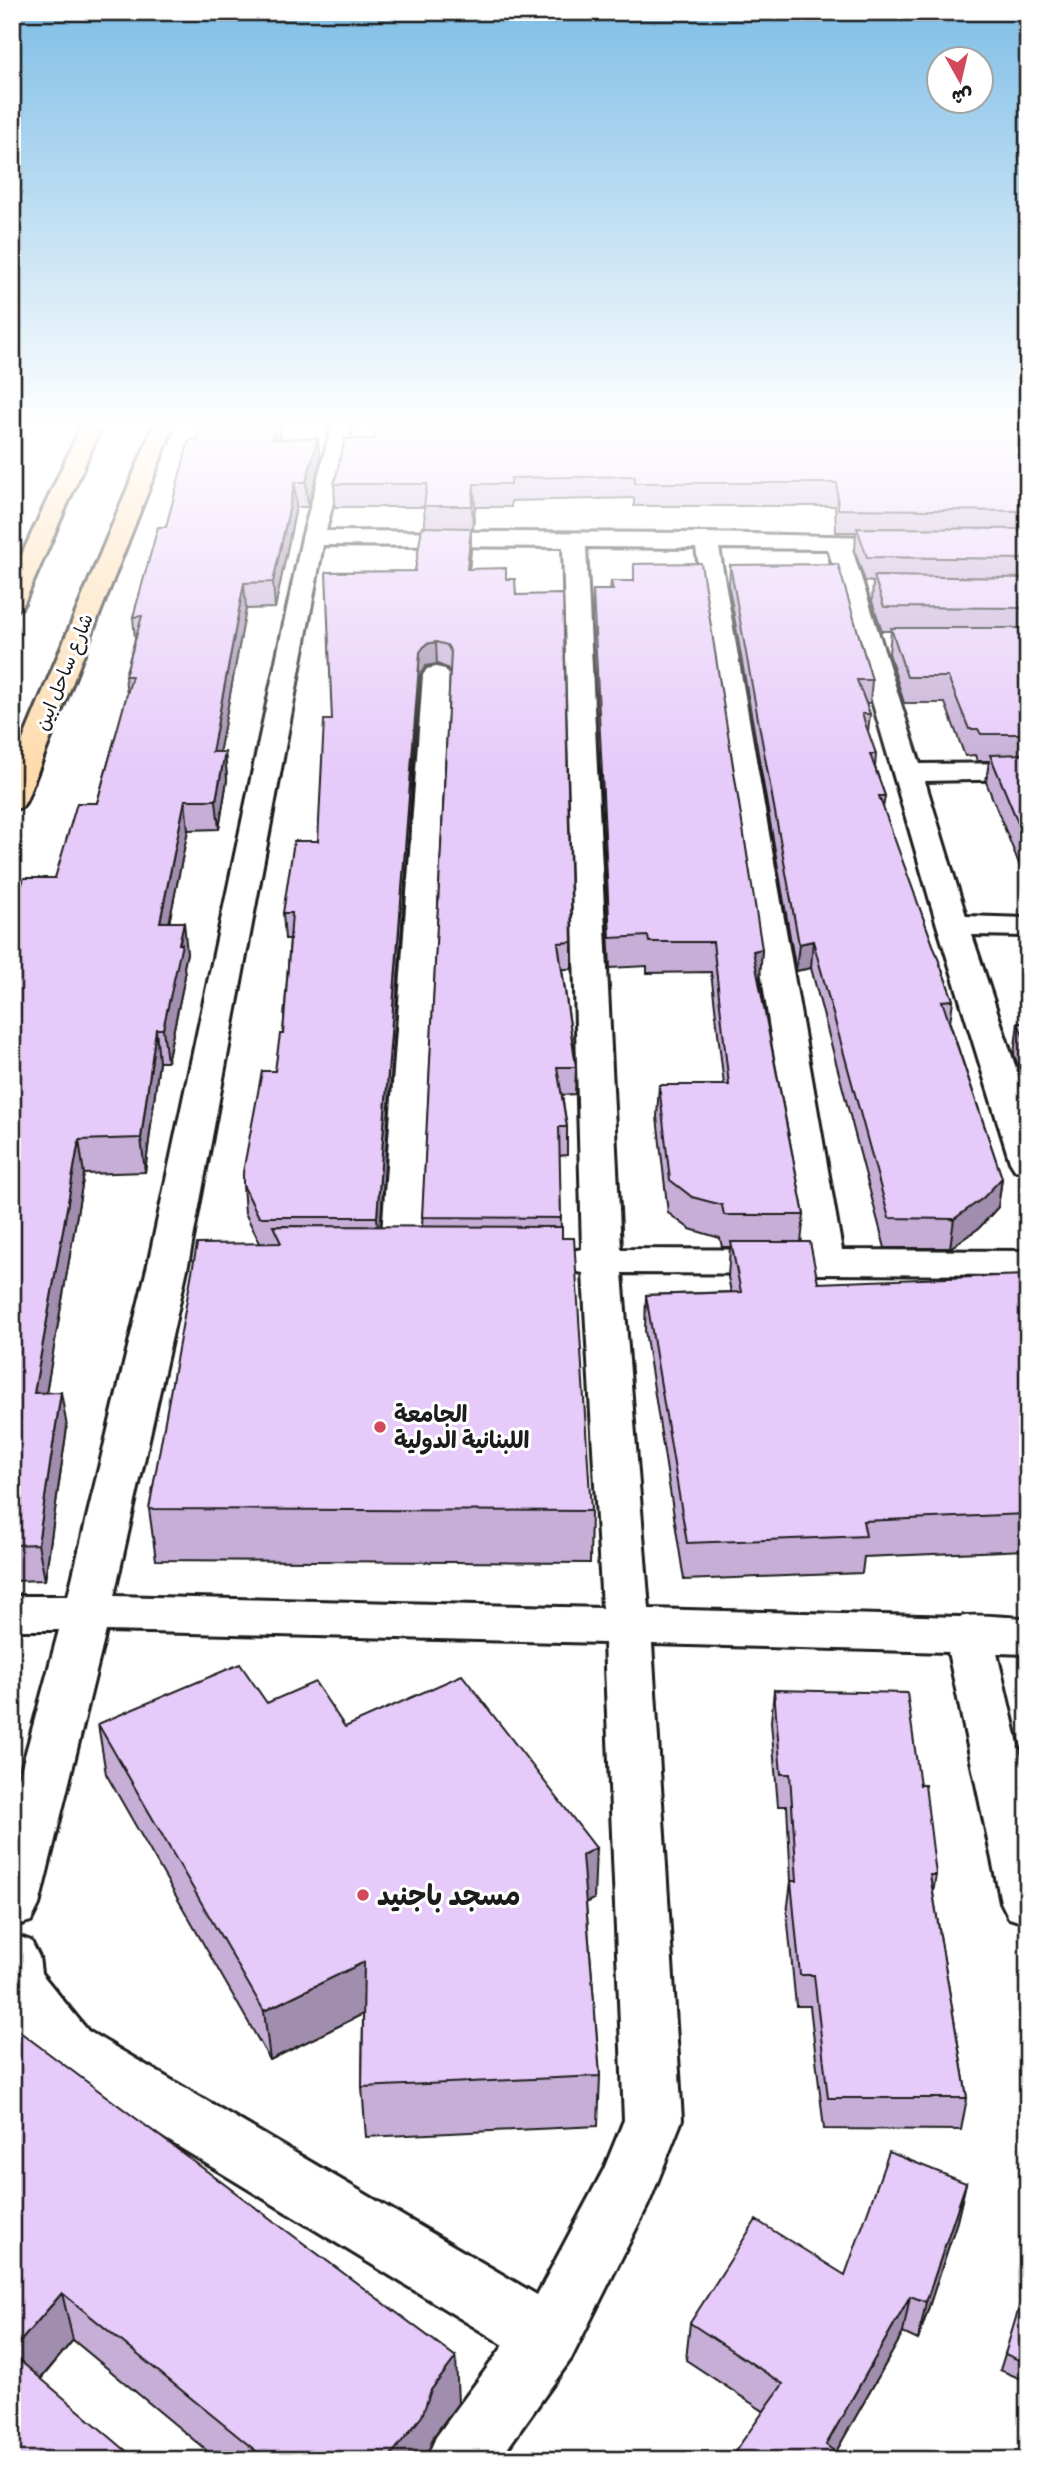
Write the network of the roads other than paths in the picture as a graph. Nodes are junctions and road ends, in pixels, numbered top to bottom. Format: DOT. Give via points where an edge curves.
graph roads {
  1 [pos="40,540"];
  2 [pos="117,540"];
  3 [pos="313,540"];
  4 [pos="518,540"];
  5 [pos="658,540"];
  6 [pos="706,540"];
  7 [pos="722,540"];
  8 [pos="574,541"];
  9 [pos="838,543"];
  10 [pos="933,543"];
  11 [pos="12,603"];
  12 [pos="436,675"];
  13 [pos="1028,771"];
  14 [pos="909,773"];
  15 [pos="12,801"];
  16 [pos="953,925"];
  17 [pos="1028,927"];
  18 [pos="1025,1141"];
  19 [pos="169,1260"];
  20 [pos="210,1260"];
  21 [pos="359,1261"];
  22 [pos="400,1261"];
  23 [pos="440,1261"];
  24 [pos="534,1261"];
  25 [pos="602,1261"];
  26 [pos="825,1262"];
  27 [pos="1028,1263"];
  28 [pos="87,1612"];
  29 [pos="12,1614"];
  30 [pos="627,1627"];
  31 [pos="968,1632"];
  32 [pos="1028,1636"];
  33 [pos="1028,1902"];
  34 [pos="12,1905"];
  35 [pos="12,1957"];
  36 [pos="549,2337"];
  37 [pos="459,2460"];
  1 -- 11 [label="highway"];
  2 -- 15 [label="highway, شارع ساحل ابين"];
  3 -- 19 [label="street"];
  4 -- 8 [label="street"];
  5 -- 8 [label="street"];
  6 -- 26 [label="street"];
  7 -- 9 [label="street"];
  8 -- 25 [label="street"];
  9 -- 10 [label="street"];
  9 -- 14 [label="street" via="866,591 884,642"];
  12 -- 22 [label="street"];
  13 -- 14 [label="street"];
  14 -- 16 [label="street"];
  16 -- 17 [label="street"];
  16 -- 18 [label="street"];
  19 -- 20 [label="street"];
  19 -- 28 [label="street"];
  21 -- 22 [label="street"];
  22 -- 23 [label="street"];
  24 -- 25 [label="street"];
  25 -- 26 [label="street"];
  25 -- 30 [label="street"];
  26 -- 27 [label="street"];
  28 -- 29 [label="street"];
  28 -- 30 [label="street"];
  28 -- 34 [label="street"];
  30 -- 31 [label="street"];
  30 -- 36 [label="street" via="653,2120 628,2183"];
  31 -- 32 [label="street"];
  31 -- 33 [label="street"];
  35 -- 36 [label="street" via="13,1981 68,2049"];
  36 -- 37 [label="street"];
}
